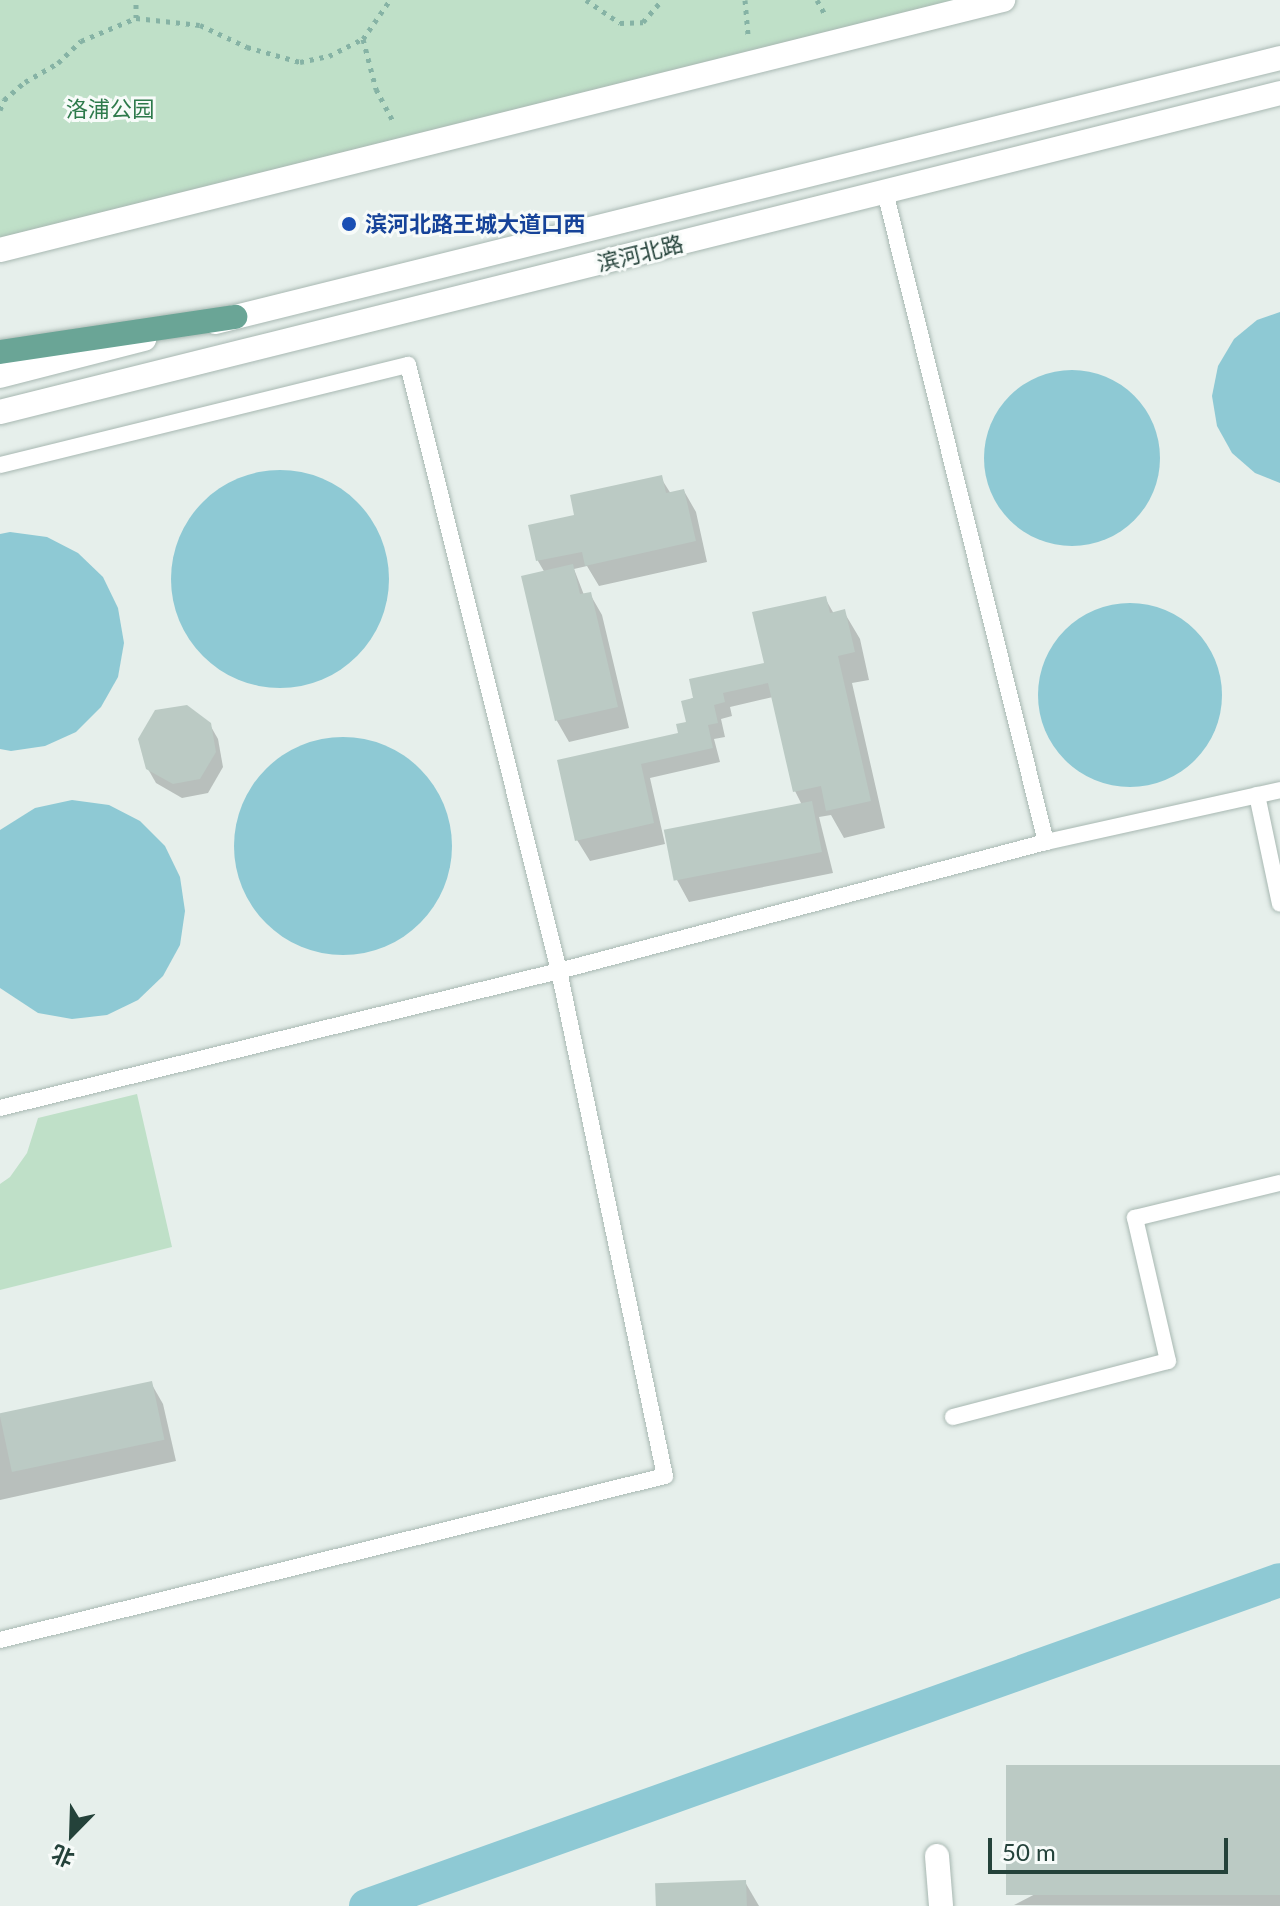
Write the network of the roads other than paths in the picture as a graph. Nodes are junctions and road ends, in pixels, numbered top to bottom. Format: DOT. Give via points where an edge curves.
graph roads {
  1 [pos="1003,0"];
  2 [pos="1280,58"];
  3 [pos="1280,93"];
  4 [pos="885,192"];
  5 [pos="0,250"];
  6 [pos="235,317"];
  7 [pos="0,352"];
  8 [pos="0,376"];
  9 [pos="0,412"];
  10 [pos="0,465"];
  11 [pos="1280,790"];
  12 [pos="1257,795"];
  13 [pos="1046,842"];
  14 [pos="1280,904"];
  15 [pos="559,971"];
  16 [pos="0,1108"];
  17 [pos="1280,1183"];
  18 [pos="953,1417"];
  19 [pos="0,1640"];
  20 [pos="937,1856"];
  21 [pos="941,1906"];
  1 -- 5 [label="main road"];
  2 -- 6 [label="main road, 滨河北路"];
  3 -- 4 [label="main road, 滨河北路"];
  4 -- 9 [label="main road, 滨河北路"];
  4 -- 13 [label="lane"];
  6 -- 7 [label="main road"];
  6 -- 8 [label="main road, 滨河北路"];
  10 -- 15 [label="lane" via="408,365"];
  11 -- 12 [label="lane"];
  12 -- 13 [label="lane"];
  12 -- 14 [label="lane"];
  13 -- 15 [label="lane"];
  15 -- 16 [label="lane"];
  15 -- 19 [label="lane" via="665,1476"];
  17 -- 18 [label="lane" via="1135,1218 1168,1361"];
  20 -- 21 [label="main road"];
}
